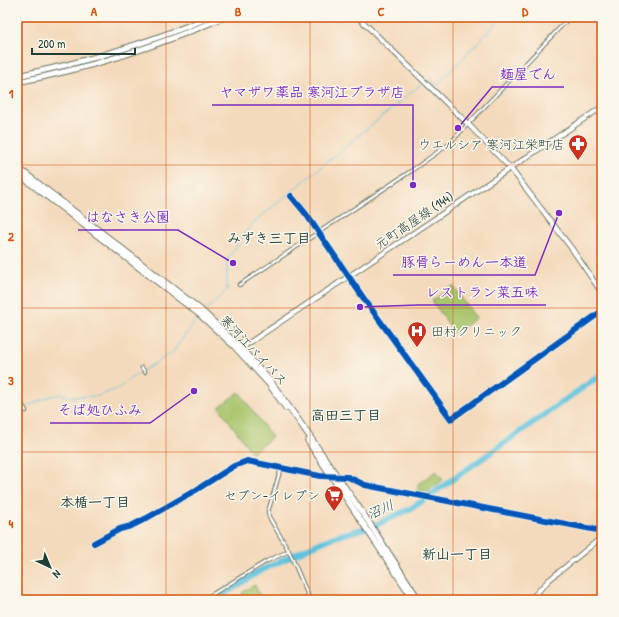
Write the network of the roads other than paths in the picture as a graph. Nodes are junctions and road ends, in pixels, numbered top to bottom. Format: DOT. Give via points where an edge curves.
graph roads {
  1 [pos="210,17"];
  2 [pos="224,17"];
  3 [pos="358,17"];
  4 [pos="570,17"];
  5 [pos="166,37"];
  6 [pos="156,41"];
  7 [pos="17,76"];
  8 [pos="18,82"];
  9 [pos="602,107"];
  10 [pos="468,124"];
  11 [pos="17,167"];
  12 [pos="510,169"];
  13 [pos="17,173"];
  14 [pos="291,196"];
  15 [pos="319,233"];
  16 [pos="349,276"];
  17 [pos="239,285"];
  18 [pos="602,293"];
  19 [pos="602,310"];
  20 [pos="202,314"];
  21 [pos="239,349"];
  22 [pos="142,368"];
  23 [pos="144,372"];
  24 [pos="22,404"];
  25 [pos="26,411"];
  26 [pos="281,468"];
  27 [pos="334,477"];
  28 [pos="602,531"];
  29 [pos="374,535"];
  30 [pos="602,537"];
  31 [pos="94,543"];
  32 [pos="288,551"];
  33 [pos="410,595"];
  34 [pos="203,600"];
  35 [pos="310,600"];
  36 [pos="405,600"];
  37 [pos="414,600"];
  38 [pos="419,600"];
  39 [pos="530,600"];
  1 -- 5 [label="highway"];
  2 -- 5 [label="highway"];
  3 -- 10 [label="main road"];
  4 -- 10 [label="street"];
  5 -- 6 [label="highway"];
  6 -- 7 [label="highway"];
  6 -- 8 [label="highway" via="95,63"];
  9 -- 12 [label="main road, 元町高屋線 (144)"];
  10 -- 12 [label="main road"];
  10 -- 15 [label="street" via="449,144"];
  11 -- 20 [label="highway, 寒河江バイパス"];
  12 -- 16 [label="main road, 元町高屋線 (144)"];
  12 -- 18 [label="main road" via="572,249"];
  13 -- 20 [label="highway, 寒河江バイパス"];
  14 -- 15 [label="street"];
  15 -- 16 [label="street"];
  15 -- 17 [label="street"];
  16 -- 19 [label="street" via="451,419"];
  16 -- 21 [label="main road, 元町高屋線 (144)"];
  20 -- 21 [label="highway, 寒河江バイパス"];
  21 -- 27 [label="highway, 寒河江バイパス" via="271,382"];
  22 -- 23 [label="street"];
  24 -- 25 [label="street"];
  26 -- 27 [label="street"];
  26 -- 31 [label="street" via="247,461 241,463 153,515"];
  26 -- 32 [label="street" via="268,512"];
  27 -- 28 [label="street" via="348,477 365,485"];
  27 -- 29 [label="highway, 寒河江バイパス"];
  29 -- 33 [label="highway, 寒河江バイパス"];
  29 -- 38 [label="highway, 寒河江バイパス"];
  30 -- 39 [label="main road" via="549,580"];
  32 -- 34 [label="street"];
  32 -- 35 [label="street"];
  33 -- 36 [label="street"];
  33 -- 37 [label="highway, 寒河江バイパス"];
}
